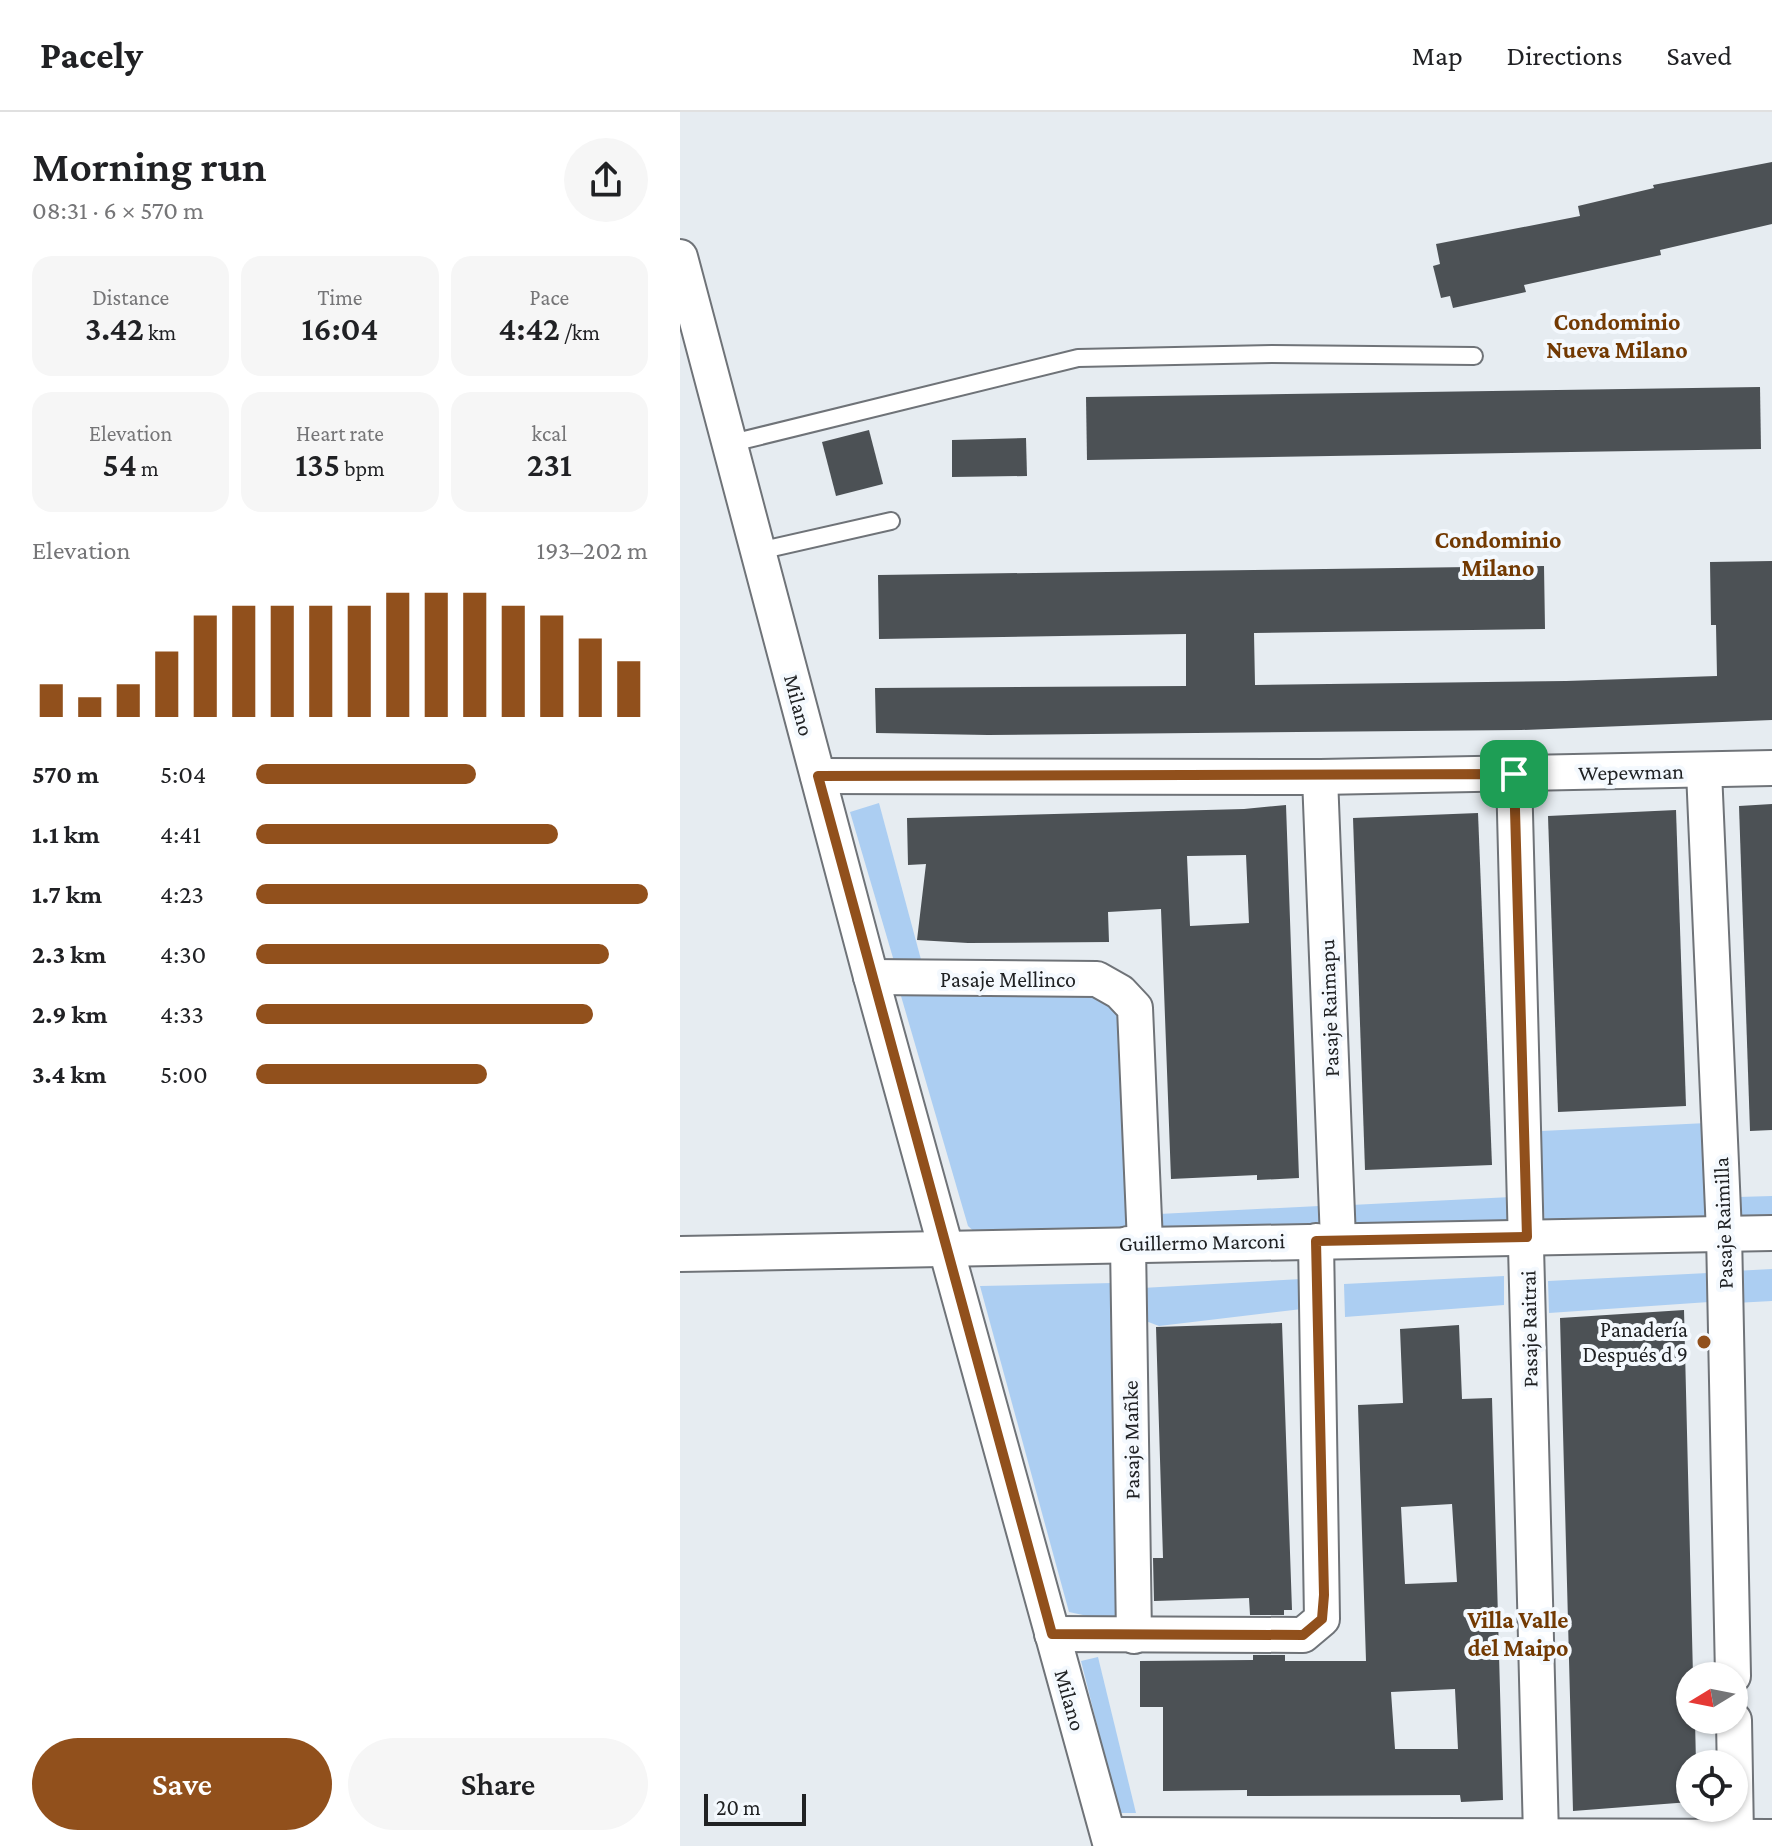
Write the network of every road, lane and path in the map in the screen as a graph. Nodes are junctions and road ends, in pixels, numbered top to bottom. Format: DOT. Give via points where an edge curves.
graph roads {
  1 [pos="680,257"];
  2 [pos="1474,356"];
  3 [pos="732,443"];
  4 [pos="891,521"];
  5 [pos="759,551"];
  6 [pos="1772,768"];
  7 [pos="1704,771"];
  8 [pos="1514,774"];
  9 [pos="818,776"];
  10 [pos="1320,777"];
  11 [pos="871,977"];
  12 [pos="1135,1008"];
  13 [pos="1724,1233"];
  14 [pos="1772,1233"];
  15 [pos="1527,1237"];
  16 [pos="1327,1240"];
  17 [pos="1136,1244"];
  18 [pos="948,1246"];
  19 [pos="680,1254"];
  20 [pos="1052,1634"];
  21 [pos="1134,1636"];
  22 [pos="1733,1662"];
  23 [pos="1734,1734"];
  24 [pos="1541,1836"];
  25 [pos="1736,1837"];
  26 [pos="1772,1837"];
  27 [pos="1110,1841"];
  1 -- 3 [label="street, Milano"];
  2 -- 3 [label="lane" via="1078,358"];
  3 -- 5 [label="street, Milano"];
  4 -- 5 [label="lane"];
  5 -- 9 [label="street, Milano"];
  6 -- 7 [label="street, Wepewman"];
  7 -- 8 [label="street, Wepewman"];
  7 -- 13 [label="street, Pasaje Raimilla"];
  8 -- 10 [label="street, Wepewman"];
  8 -- 15 [label="street, Pasaje Raitrai"];
  9 -- 10 [label="street, Wepewman"];
  9 -- 11 [label="street, Milano"];
  10 -- 16 [label="street, Pasaje Raimapu"];
  11 -- 12 [label="street, Pasaje Mellinco" via="1097,979"];
  11 -- 18 [label="street, Milano"];
  12 -- 17 [label="street, Pasaje Mañke"];
  13 -- 14 [label="street, Guillermo Marconi"];
  13 -- 15 [label="street, Guillermo Marconi"];
  13 -- 22 [label="street, Pasaje Raimilla"];
  15 -- 16 [label="street, Guillermo Marconi"];
  15 -- 24 [label="street, Pasaje Raitrai"];
  16 -- 17 [label="street, Guillermo Marconi"];
  16 -- 21 [label="street, Pasaje Raimapu" via="1322,1619 1303,1635"];
  17 -- 18 [label="street, Guillermo Marconi"];
  17 -- 21 [label="street, Pasaje Mañke"];
  18 -- 19 [label="street, Guillermo Marconi"];
  18 -- 20 [label="street, Milano"];
  20 -- 21 [label="street"];
  20 -- 27 [label="street, Milano"];
  23 -- 25 [label="street"];
  24 -- 25 [label="street"];
  24 -- 27 [label="street"];
  25 -- 26 [label="street"];
}
